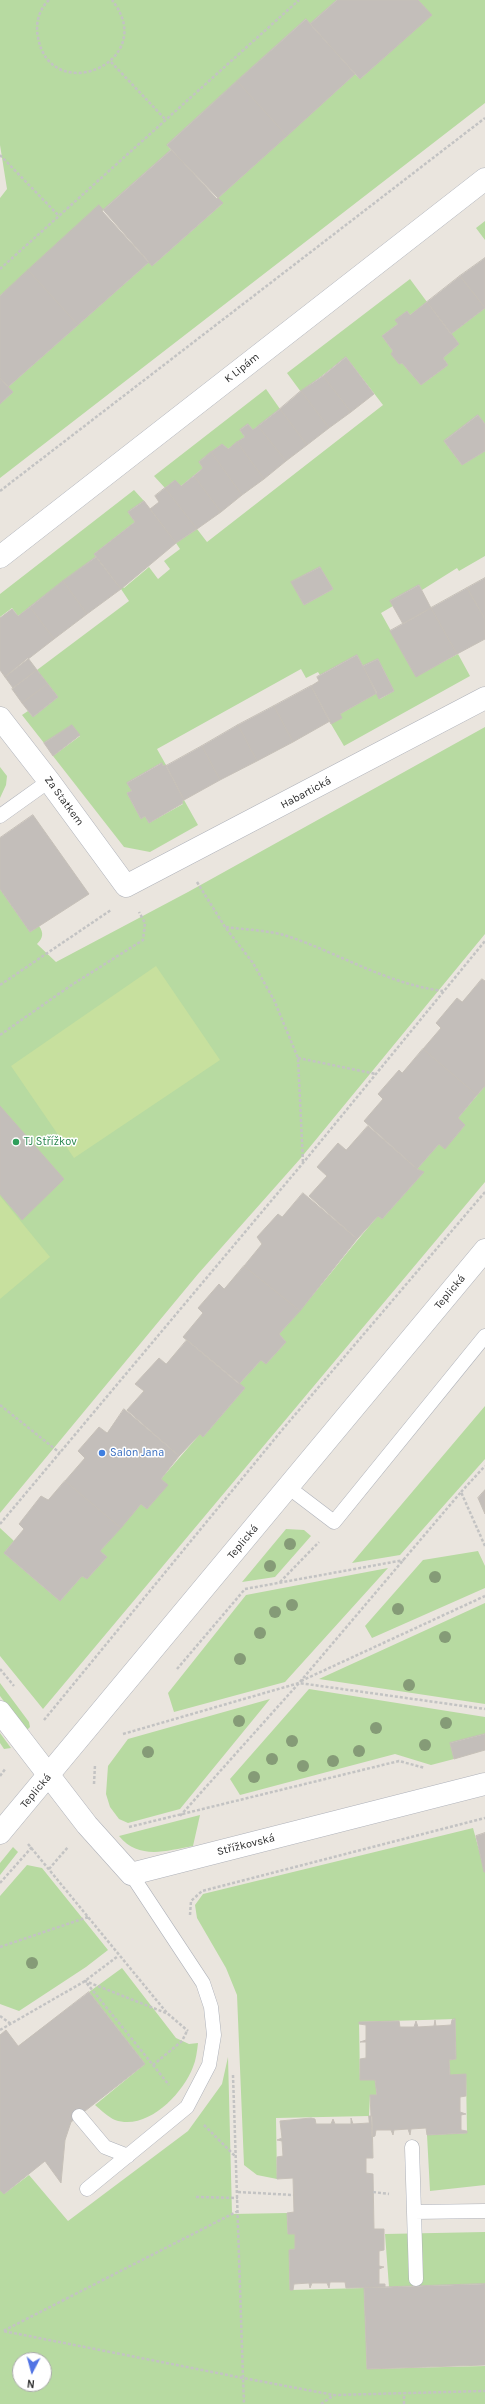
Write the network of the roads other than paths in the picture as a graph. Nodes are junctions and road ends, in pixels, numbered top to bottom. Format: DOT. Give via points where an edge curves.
graph roads {
  1 [pos="485,179"];
  2 [pos="0,557"];
  3 [pos="485,698"];
  4 [pos="0,718"];
  5 [pos="49,781"];
  6 [pos="0,816"];
  7 [pos="126,886"];
  8 [pos="485,1250"];
  9 [pos="485,1336"];
  10 [pos="288,1487"];
  11 [pos="0,1712"];
  12 [pos="50,1774"];
  13 [pos="485,1784"];
  14 [pos="4,1829"];
  15 [pos="132,1874"];
  16 [pos="79,2116"];
  17 [pos="412,2147"];
  18 [pos="128,2156"];
  19 [pos="87,2189"];
  20 [pos="485,2211"];
  21 [pos="414,2212"];
  22 [pos="416,2279"];
  1 -- 2 [label="street, K Lipám"];
  3 -- 7 [label="street, Habartická"];
  4 -- 5 [label="street, Za Statkem"];
  5 -- 6 [label="lane"];
  5 -- 7 [label="street, Za Statkem"];
  8 -- 10 [label="street, Teplická"];
  9 -- 10 [label="lane" via="334,1522"];
  10 -- 12 [label="street, Teplická"];
  11 -- 12 [label="street"];
  12 -- 14 [label="street, Teplická"];
  12 -- 15 [label="street" via="87,1825"];
  13 -- 15 [label="street, Střížkovská"];
  15 -- 18 [label="lane" via="203,1983 212,2007 214,2035 209,2065 187,2107"];
  16 -- 18 [label="lane" via="105,2147"];
  17 -- 21 [label="lane"];
  18 -- 19 [label="lane"];
  20 -- 21 [label="lane"];
  21 -- 22 [label="lane"];
}
